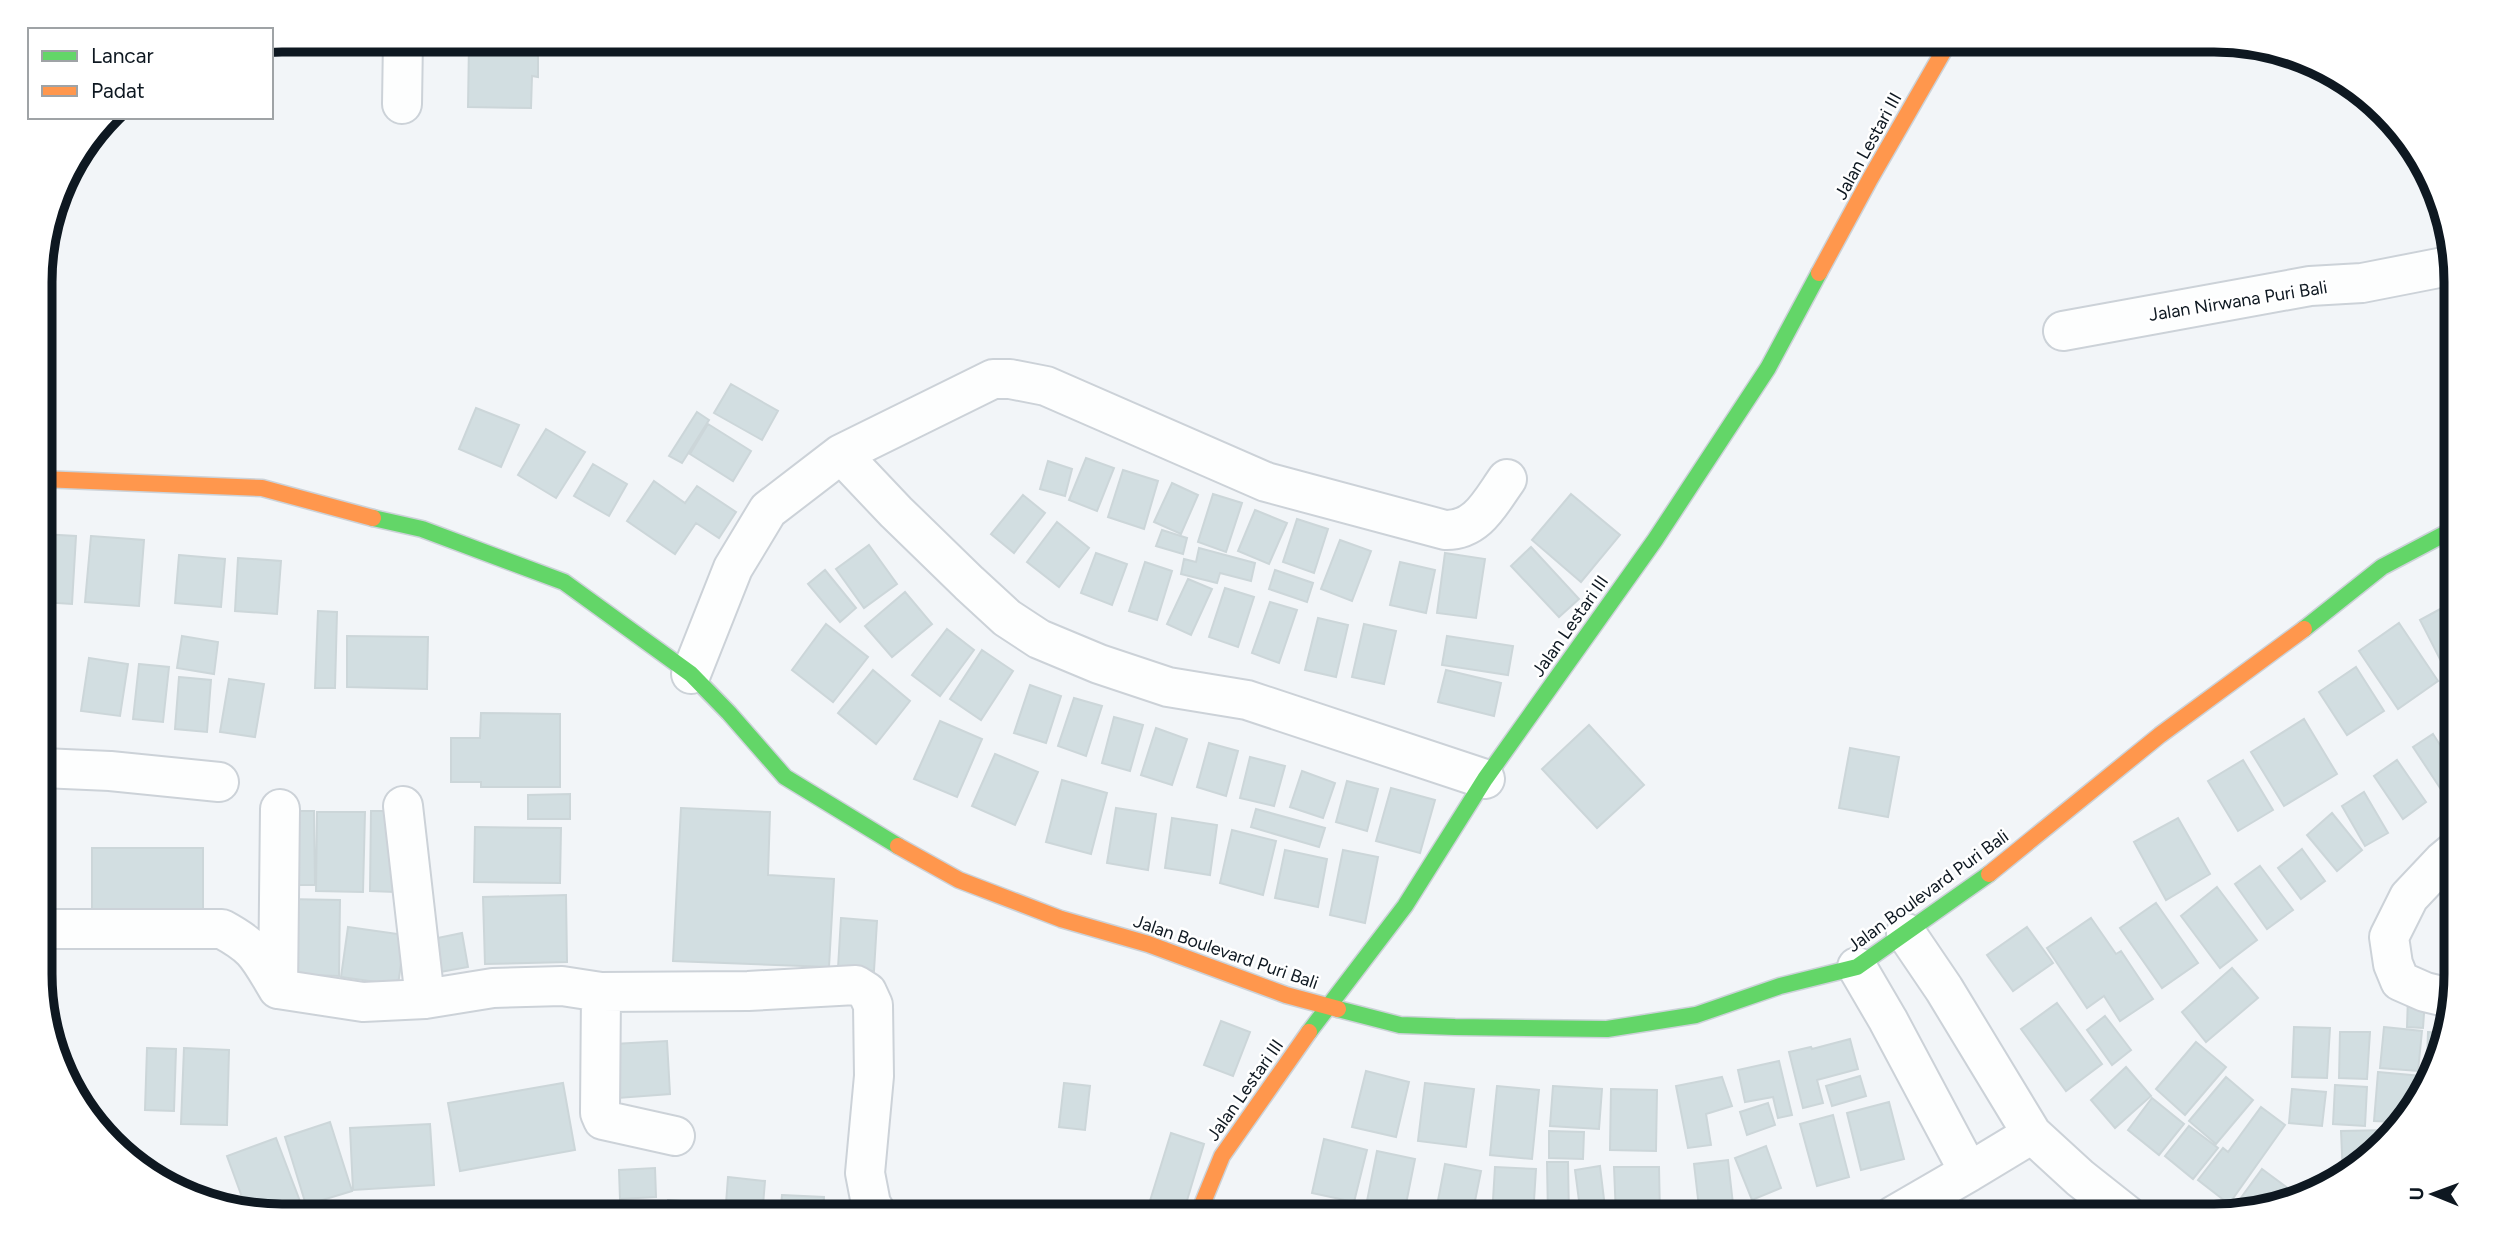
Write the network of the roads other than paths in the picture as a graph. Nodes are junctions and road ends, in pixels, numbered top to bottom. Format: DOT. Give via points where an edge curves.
graph roads {
  1 [pos="403,52"];
  2 [pos="1943,52"];
  3 [pos="402,104"];
  4 [pos="2443,267"];
  5 [pos="2063,331"];
  6 [pos="841,454"];
  7 [pos="53,479"];
  8 [pos="1507,479"];
  9 [pos="2444,535"];
  10 [pos="691,674"];
  11 [pos="52,768"];
  12 [pos="1485,779"];
  13 [pos="219,782"];
  14 [pos="403,806"];
  15 [pos="280,809"];
  16 [pos="2444,860"];
  17 [pos="52,929"];
  18 [pos="1906,933"];
  19 [pos="1857,967"];
  20 [pos="278,989"];
  21 [pos="601,992"];
  22 [pos="2443,996"];
  23 [pos="425,999"];
  24 [pos="1327,1006"];
  25 [pos="2032,1134"];
  26 [pos="675,1136"];
  27 [pos="1969,1172"];
  28 [pos="871,1204"];
  29 [pos="1202,1204"];
  30 [pos="1914,1204"];
  31 [pos="2113,1204"];
  1 -- 3 [label="street"];
  2 -- 12 [label="street, Jalan Lestari III" via="1768,368 1655,540"];
  4 -- 5 [label="street, Jalan Nirwana Puri Bali"];
  6 -- 8 [label="street" via="993,379 1010,379 1069,395 1266,482 1445,530 1469,526 1478,519"];
  6 -- 10 [label="street" via="768,510 733,568"];
  6 -- 12 [label="street" via="969,583 1007,618 1039,639 1168,687 1247,700"];
  7 -- 10 [label="street, Jalan Boulevard Puri Bali" via="262,488 422,528 564,582"];
  9 -- 18 [label="street, Jalan Boulevard Puri Bali" via="2382,567 2160,734 1979,882"];
  10 -- 24 [label="street, Jalan Boulevard Puri Bali" via="785,777 959,880 1060,919"];
  11 -- 13 [label="street"];
  12 -- 24 [label="street, Jalan Lestari III" via="1405,906"];
  14 -- 23 [label="street"];
  15 -- 20 [label="street"];
  16 -- 22 [label="street" via="2409,897 2389,937 2400,981"];
  17 -- 20 [label="street" via="222,929 257,952"];
  18 -- 19 [label="street, Jalan Boulevard Puri Bali"];
  18 -- 25 [label="street"];
  19 -- 24 [label="street, Jalan Boulevard Puri Bali" via="1780,986 1696,1015 1607,1029 1400,1025"];
  19 -- 27 [label="street"];
  20 -- 23 [label="street" via="363,1002"];
  21 -- 23 [label="street" via="562,986 507,987"];
  21 -- 26 [label="street" via="603,1120"];
  21 -- 28 [label="street" via="856,985 867,992 873,1005 874,1076 865,1173"];
  24 -- 29 [label="street, Jalan Lestari III" via="1222,1156"];
  25 -- 27 [label="street"];
  25 -- 31 [label="street"];
  27 -- 30 [label="street"];
}
